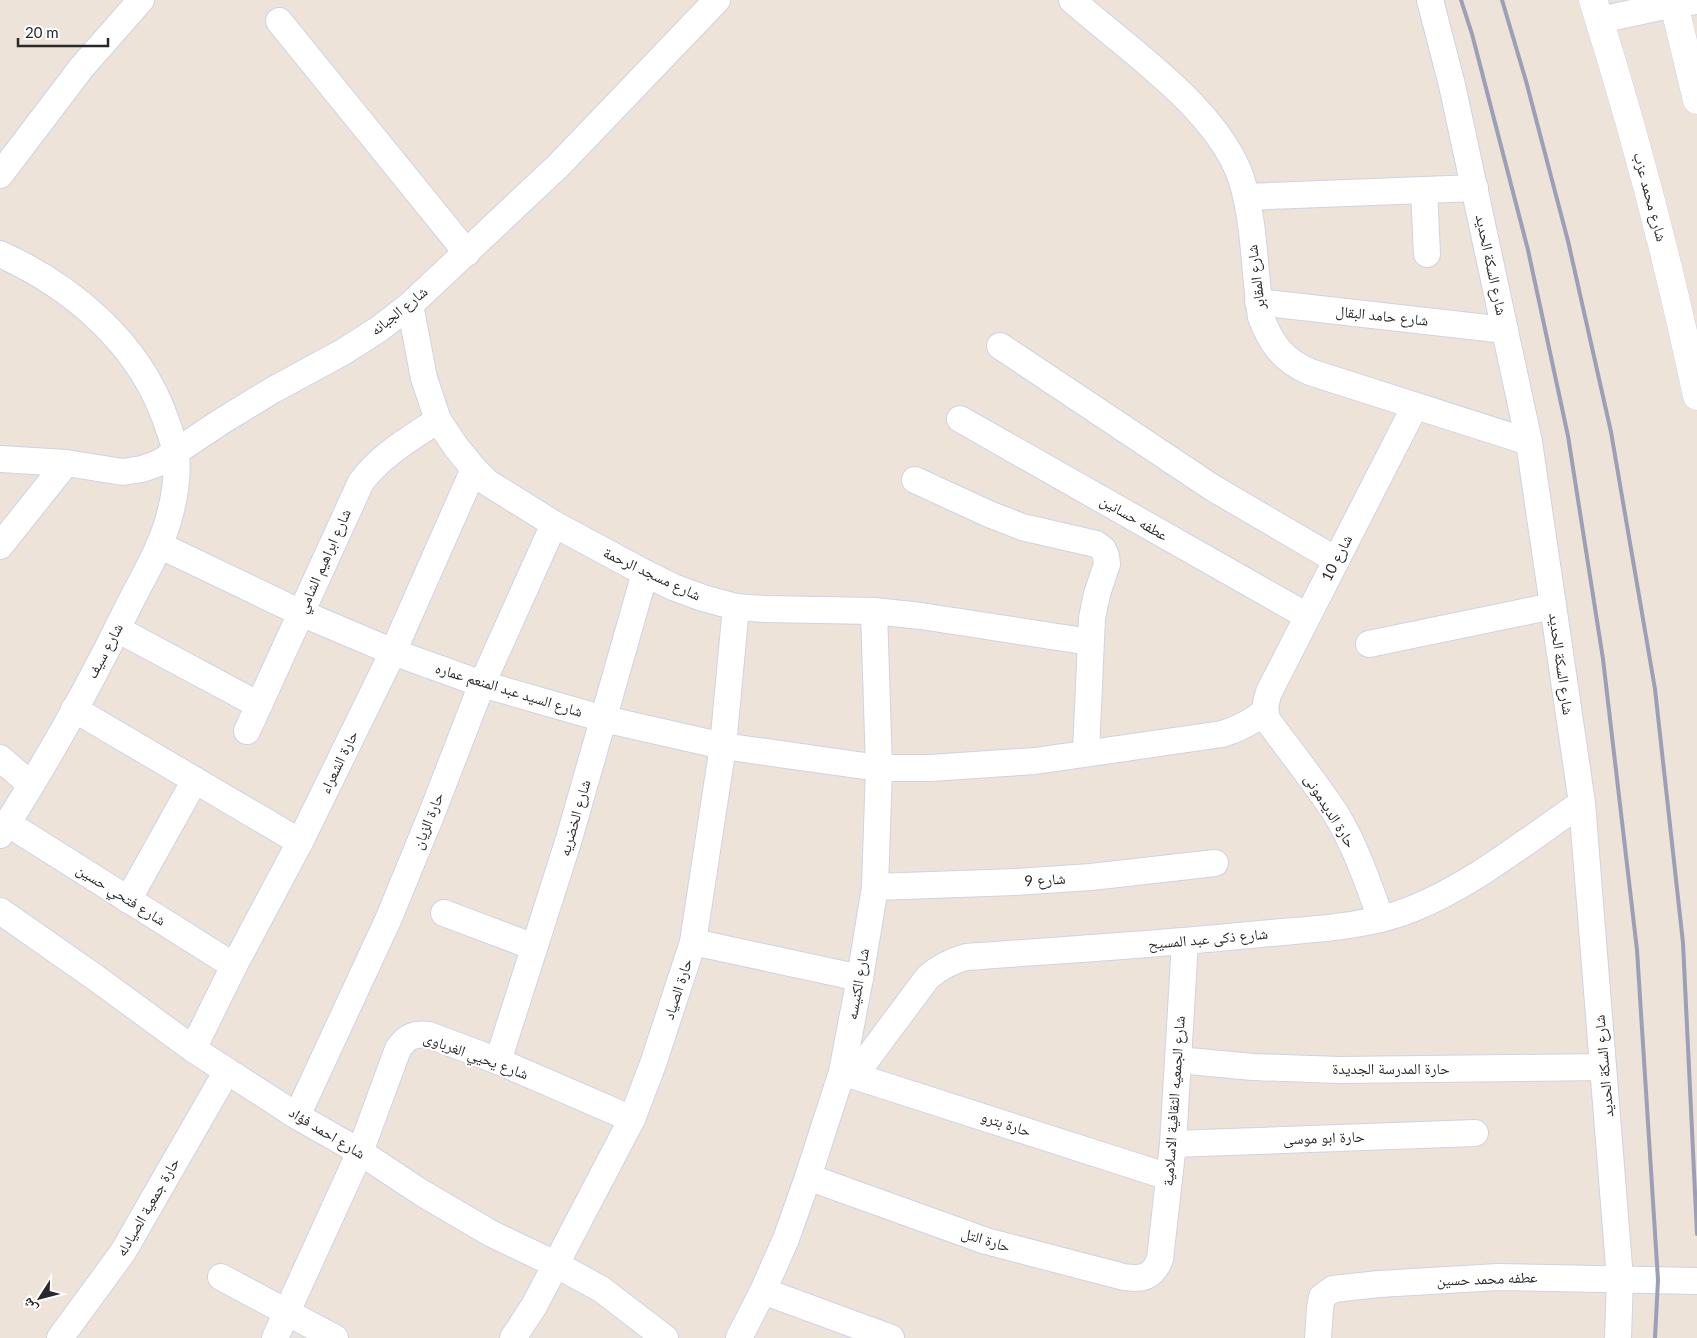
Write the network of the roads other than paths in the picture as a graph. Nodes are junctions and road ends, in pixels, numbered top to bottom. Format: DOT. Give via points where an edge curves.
graph roads {
  1 [pos="142,0"];
  2 [pos="717,0"];
  3 [pos="1430,0"];
  4 [pos="1681,2"];
  5 [pos="1080,3"];
  6 [pos="1596,10"];
  7 [pos="279,21"];
  8 [pos="1697,100"];
  9 [pos="0,175"];
  10 [pos="1475,188"];
  11 [pos="1424,190"];
  12 [pos="1246,197"];
  13 [pos="467,253"];
  14 [pos="0,254"];
  15 [pos="1427,254"];
  16 [pos="1258,302"];
  17 [pos="410,305"];
  18 [pos="1505,330"];
  19 [pos="1000,346"];
  20 [pos="1697,396"];
  21 [pos="1415,406"];
  22 [pos="960,419"];
  23 [pos="438,420"];
  24 [pos="1530,442"];
  25 [pos="176,454"];
  26 [pos="0,459"];
  27 [pos="66,463"];
  28 [pos="474,469"];
  29 [pos="915,480"];
  30 [pos="554,524"];
  31 [pos="159,545"];
  32 [pos="0,546"];
  33 [pos="1336,560"];
  34 [pos="645,573"];
  35 [pos="1553,606"];
  36 [pos="736,607"];
  37 [pos="874,611"];
  38 [pos="301,613"];
  39 [pos="1307,616"];
  40 [pos="117,629"];
  41 [pos="1090,642"];
  42 [pos="1369,644"];
  43 [pos="393,652"];
  44 [pos="482,684"];
  45 [pos="258,705"];
  46 [pos="74,708"];
  47 [pos="1264,712"];
  48 [pos="604,719"];
  49 [pos="247,731"];
  50 [pos="723,746"];
  51 [pos="1086,752"];
  52 [pos="0,758"];
  53 [pos="879,768"];
  54 [pos="195,780"];
  55 [pos="31,785"];
  56 [pos="1582,803"];
  57 [pos="4,829"];
  58 [pos="300,842"];
  59 [pos="1215,863"];
  60 [pos="875,887"];
  61 [pos="128,900"];
  62 [pos="0,911"];
  63 [pos="444,913"];
  64 [pos="1381,919"];
  65 [pos="693,942"];
  66 [pos="1184,942"];
  67 [pos="534,947"];
  68 [pos="234,966"];
  69 [pos="860,978"];
  70 [pos="193,1049"];
  71 [pos="1178,1060"];
  72 [pos="498,1061"];
  73 [pos="1603,1067"];
  74 [pos="227,1071"];
  75 [pos="848,1074"];
  76 [pos="297,1116"];
  77 [pos="632,1119"];
  78 [pos="1475,1133"];
  79 [pos="1173,1144"];
  80 [pos="360,1152"];
  81 [pos="808,1177"];
  82 [pos="1169,1178"];
  83 [pos="1160,1259"];
  84 [pos="557,1264"];
  85 [pos="222,1277"];
  86 [pos="1620,1279"];
  87 [pos="1697,1281"];
  88 [pos="762,1292"];
  89 [pos="287,1312"];
  90 [pos="60,1338"];
  91 [pos="275,1338"];
  92 [pos="335,1338"];
  93 [pos="512,1338"];
  94 [pos="665,1338"];
  95 [pos="739,1338"];
  96 [pos="891,1338"];
  97 [pos="1318,1338"];
  98 [pos="1618,1338"];
  1 -- 9 [label="street" via="82,66"];
  2 -- 13 [label="street, شارع الجبانه" via="559,165"];
  3 -- 10 [label="street, شارع السكة الحديد"];
  4 -- 6 [label="street"];
  4 -- 8 [label="street"];
  5 -- 12 [label="street, شارع المقابر" via="1161,74 1212,126 1233,159"];
  6 -- 20 [label="street, شارع محمد عزب" via="1656,218"];
  7 -- 13 [label="street"];
  10 -- 11 [label="street"];
  10 -- 18 [label="street, شارع السكة الحديد"];
  11 -- 12 [label="street"];
  11 -- 15 [label="street"];
  12 -- 16 [label="street, شارع المقابر"];
  13 -- 17 [label="street, شارع الجبانه"];
  14 -- 25 [label="street" via="58,286 117,338 141,370 160,404"];
  16 -- 18 [label="street, شارع حامد البقال"];
  16 -- 21 [label="street, شارع المقابر" via="1274,345 1296,366"];
  17 -- 23 [label="street, شارع مسجد الرحمة" via="424,378"];
  17 -- 25 [label="street, شارع الجبانه" via="343,352 222,421"];
  18 -- 24 [label="street, شارع السكة الحديد"];
  19 -- 33 [label="street" via="1213,488"];
  21 -- 24 [label="street, شارع المقابر"];
  21 -- 33 [label="street, شارع 10"];
  22 -- 39 [label="street, عطفه حسانين"];
  23 -- 28 [label="street, شارع مسجد الرحمة"];
  23 -- 38 [label="street, شارع ابراهيم الشامي" via="370,469"];
  24 -- 35 [label="street, شارع السكة الحديد"];
  25 -- 27 [label="street, شارع الجبانه" via="160,463 124,472"];
  25 -- 31 [label="street, شارع سيف" via="174,495"];
  26 -- 27 [label="street, شارع الجبانه"];
  27 -- 32 [label="street"];
  28 -- 30 [label="street, شارع مسجد الرحمة" via="488,483"];
  28 -- 43 [label="street, حارة الشعراء"];
  29 -- 41 [label="street" via="1022,527 1096,544 1103,549 1108,564 1097,594"];
  30 -- 34 [label="street, شارع مسجد الرحمة"];
  30 -- 44 [label="street, حارة الزيان"];
  31 -- 38 [label="street, شارع السيد عبد المنعم عماره"];
  31 -- 40 [label="street, شارع سيف"];
  33 -- 39 [label="street, شارع 10"];
  34 -- 36 [label="street, شارع مسجد الرحمة" via="673,587"];
  34 -- 48 [label="street, شارع الخضريه"];
  35 -- 42 [label="street"];
  35 -- 56 [label="street, شارع السكة الحديد"];
  36 -- 37 [label="street, شارع مسجد الرحمة"];
  36 -- 50 [label="street, حارة الصياد"];
  37 -- 41 [label="street, شارع مسجد الرحمة"];
  37 -- 53 [label="street, شارع الكنيسه"];
  38 -- 43 [label="street, شارع السيد عبد المنعم عماره"];
  38 -- 45 [label="street, شارع ابراهيم الشامي"];
  39 -- 47 [label="street, شارع 10" via="1269,692"];
  40 -- 45 [label="street"];
  40 -- 46 [label="street, شارع سيف"];
  41 -- 51 [label="street"];
  43 -- 44 [label="street, شارع السيد عبد المنعم عماره"];
  43 -- 58 [label="street, حارة الشعراء"];
  44 -- 48 [label="street, شارع السيد عبد المنعم عماره"];
  44 -- 76 [label="street, حارة الزيان" via="388,920"];
  45 -- 49 [label="street, شارع ابراهيم الشامي"];
  46 -- 54 [label="street"];
  46 -- 55 [label="street, شارع سيف"];
  47 -- 51 [label="street, شارع السيد عبد المنعم عماره" via="1238,730 1222,734"];
  47 -- 64 [label="street, حارة الديدمونى" via="1336,814 1356,854"];
  48 -- 50 [label="street, شارع السيد عبد المنعم عماره"];
  48 -- 67 [label="street, شارع الخضريه"];
  50 -- 53 [label="street, شارع السيد عبد المنعم عماره"];
  50 -- 65 [label="street, حارة الصياد"];
  51 -- 53 [label="street, شارع السيد عبد المنعم عماره" via="1035,761"];
  52 -- 55 [label="street"];
  53 -- 60 [label="street, شارع الكنيسه"];
  54 -- 58 [label="street"];
  54 -- 61 [label="street"];
  55 -- 57 [label="street, شارع سيف"];
  56 -- 64 [label="street, شارع ذكى عبد المسيح" via="1467,882 1440,897"];
  56 -- 73 [label="street, شارع السكة الحديد"];
  57 -- 61 [label="street, شارع فتحي حسين"];
  58 -- 68 [label="street, حارة الشعراء"];
  59 -- 60 [label="street, شارع 9" via="1091,877"];
  60 -- 69 [label="street, شارع الكنيسه"];
  61 -- 68 [label="street, شارع فتحي حسين"];
  62 -- 70 [label="street, شارع احمد فؤاد"];
  63 -- 67 [label="street"];
  64 -- 66 [label="street, شارع ذكى عبد المسيح"];
  65 -- 69 [label="street"];
  65 -- 77 [label="street, حارة الصياد"];
  66 -- 71 [label="street, شارع الجمعيه الثقافية الاسلامية"];
  66 -- 75 [label="street, شارع ذكى عبد المسيح" via="966,957 952,961 928,977"];
  67 -- 72 [label="street, شارع الخضريه"];
  68 -- 70 [label="street, حارة الشعراء"];
  69 -- 75 [label="street, شارع الكنيسه"];
  70 -- 74 [label="street, شارع احمد فؤاد"];
  71 -- 73 [label="street, حارة المدرسة الجديدة" via="1339,1070"];
  71 -- 79 [label="street, شارع الجمعيه الثقافية الاسلامية"];
  72 -- 77 [label="street, شارع يحيي الغرباوى"];
  72 -- 80 [label="street, شارع يحيي الغرباوى" via="429,1035 411,1036 403,1041"];
  73 -- 86 [label="street, شارع السكة الحديد"];
  74 -- 76 [label="street, شارع احمد فؤاد"];
  74 -- 90 [label="street, حارة جمعية الصيادله" via="123,1252"];
  75 -- 81 [label="street, شارع الكنيسه"];
  75 -- 82 [label="street, حارة بترو"];
  76 -- 80 [label="street, شارع احمد فؤاد"];
  77 -- 84 [label="street, حارة الصياد"];
  78 -- 79 [label="street, حارة ابو موسى"];
  79 -- 82 [label="street, شارع الجمعيه الثقافية الاسلامية"];
  80 -- 84 [label="street, شارع احمد فؤاد" via="492,1234"];
  80 -- 89 [label="street"];
  81 -- 83 [label="street, حارة التل" via="986,1241 1124,1277 1150,1275"];
  81 -- 88 [label="street, شارع الكنيسه" via="786,1239"];
  82 -- 83 [label="street, شارع الجمعيه الثقافية الاسلامية"];
  84 -- 93 [label="street, حارة الصياد"];
  84 -- 94 [label="street, شارع احمد فؤاد" via="601,1289"];
  85 -- 89 [label="street"];
  86 -- 87 [label="street, عطفه محمد حسين"];
  86 -- 97 [label="street, عطفه محمد حسين" via="1498,1277 1333,1288 1322,1296"];
  86 -- 98 [label="street, شارع السكة الحديد"];
  88 -- 95 [label="street, شارع الكنيسه"];
  88 -- 96 [label="street"];
  89 -- 91 [label="street"];
  89 -- 92 [label="street"];
}
